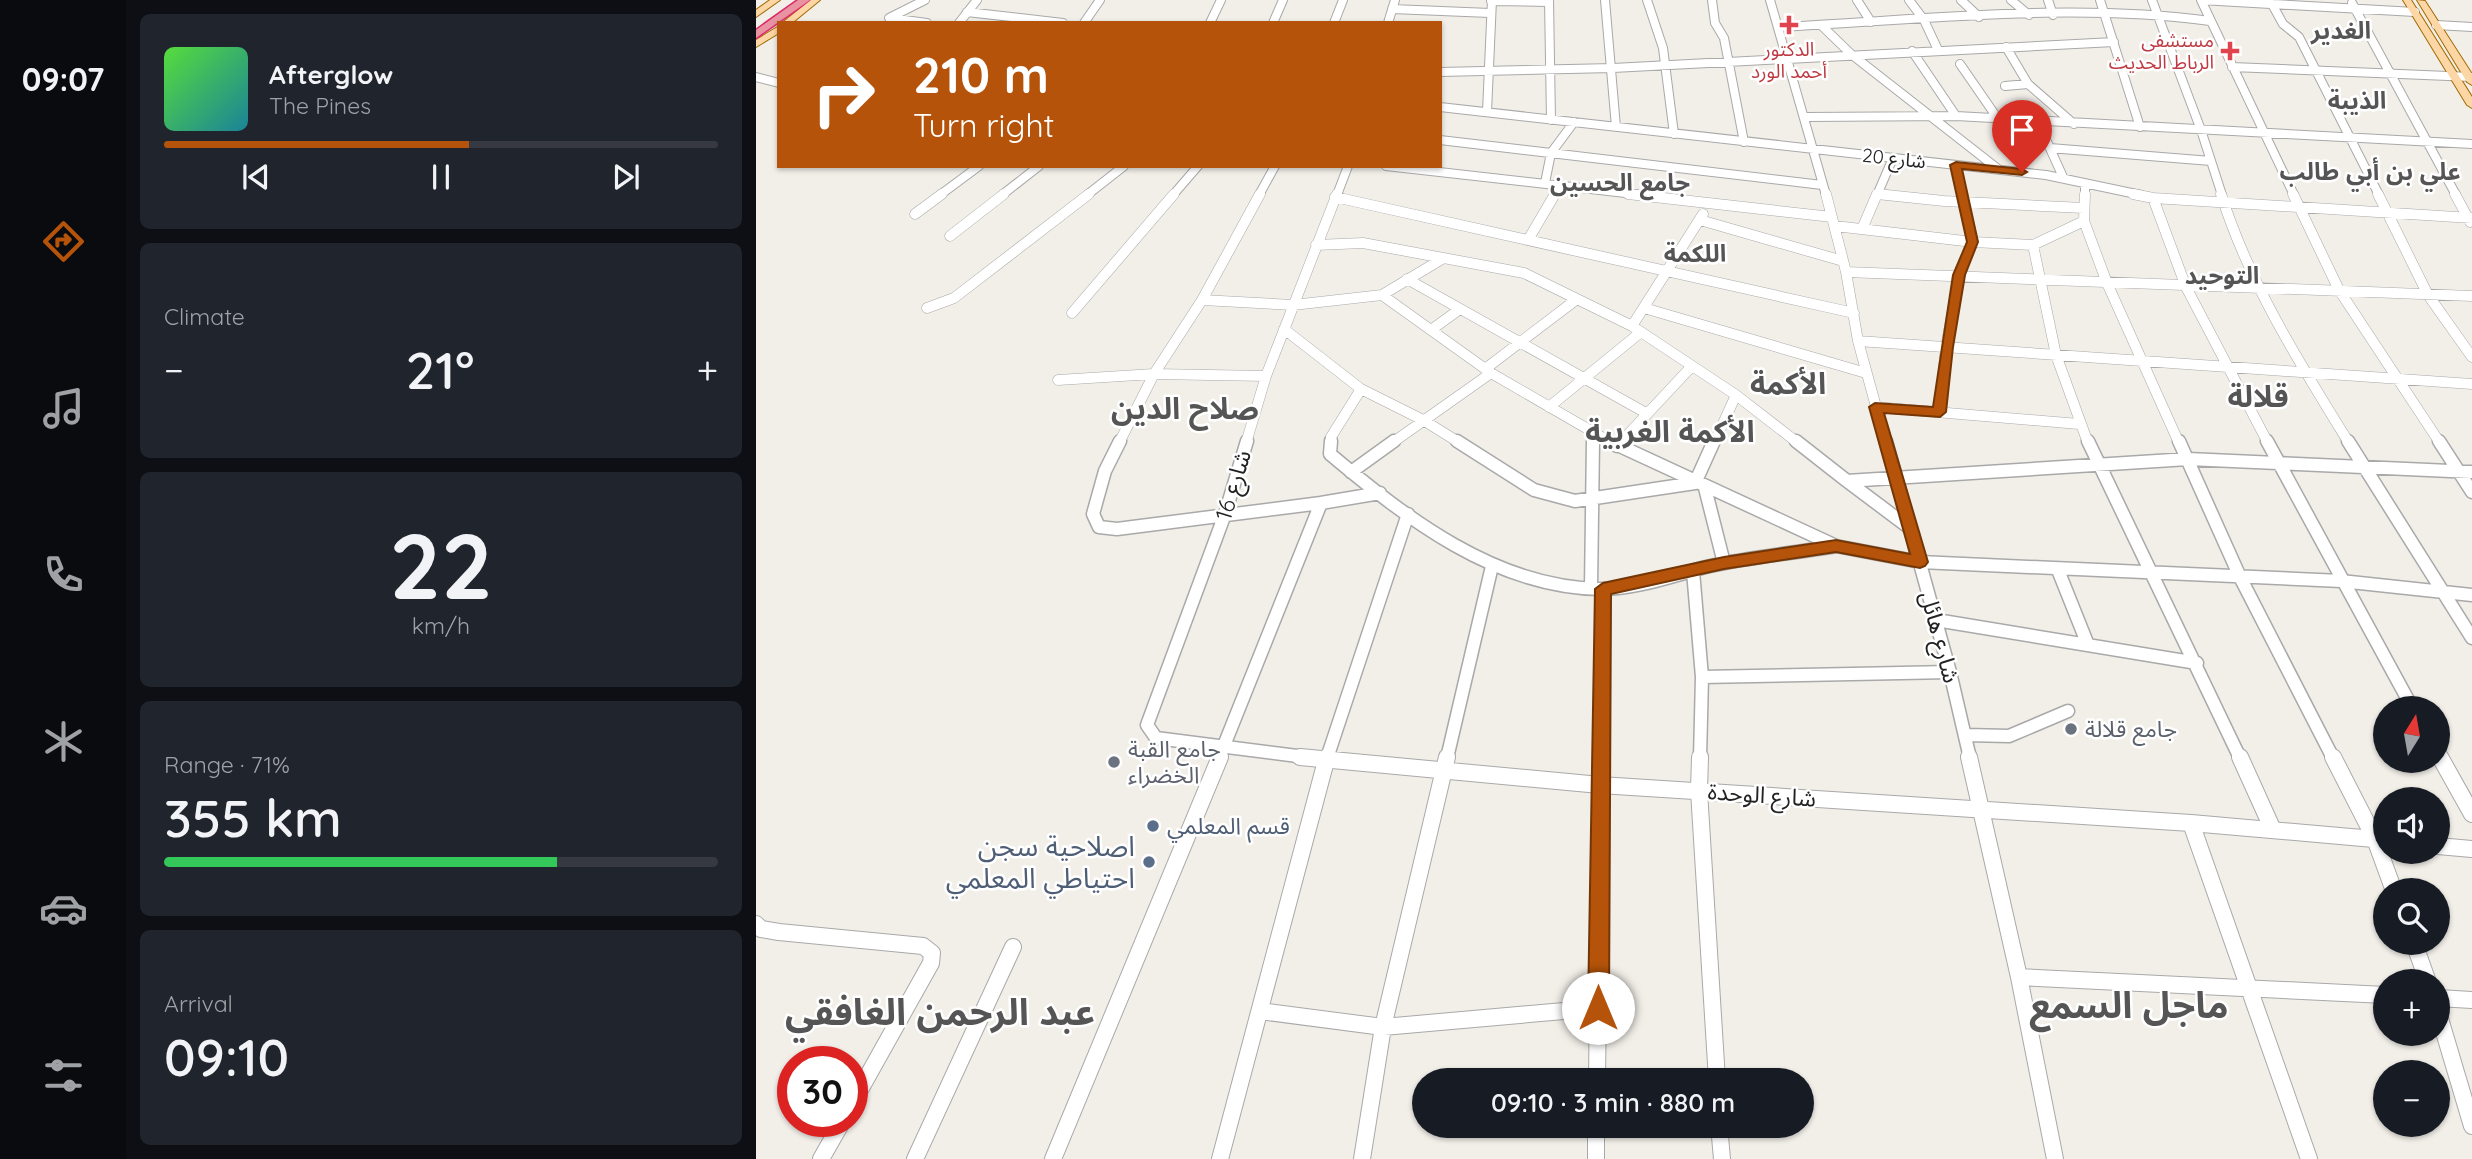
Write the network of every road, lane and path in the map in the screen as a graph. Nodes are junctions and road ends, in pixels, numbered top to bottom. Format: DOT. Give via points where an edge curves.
graph roads {
  1 [pos="776,0"];
  2 [pos="788,0"];
  3 [pos="805,0"];
  4 [pos="816,0"];
  5 [pos="925,0"];
  6 [pos="978,0"];
  7 [pos="1100,0"];
  8 [pos="1221,0"];
  9 [pos="1283,0"];
  10 [pos="1343,0"];
  11 [pos="1395,0"];
  12 [pos="1491,0"];
  13 [pos="1605,0"];
  14 [pos="1647,0"];
  15 [pos="1712,0"];
  16 [pos="1770,0"];
  17 [pos="1857,0"];
  18 [pos="1909,0"];
  19 [pos="1961,0"];
  20 [pos="2011,0"];
  21 [pos="2048,0"];
  22 [pos="2100,0"];
  23 [pos="2152,0"];
  24 [pos="2407,0"];
  25 [pos="2420,0"];
  26 [pos="1549,1"];
  27 [pos="2291,2"];
  28 [pos="2272,4"];
  29 [pos="2353,4"];
  30 [pos="1392,9"];
  31 [pos="967,12"];
  32 [pos="2415,12"];
  33 [pos="1490,13"];
  34 [pos="756,14"];
  35 [pos="2158,14"];
  36 [pos="2029,15"];
  37 [pos="2105,15"];
  38 [pos="2053,16"];
  39 [pos="1979,17"];
  40 [pos="1924,20"];
  41 [pos="789,21"];
  42 [pos="912,21"];
  43 [pos="960,21"];
  44 [pos="1046,21"];
  45 [pos="1085,21"];
  46 [pos="1211,21"];
  47 [pos="1274,21"];
  48 [pos="1335,21"];
  49 [pos="1389,21"];
  50 [pos="2210,21"];
  51 [pos="1871,22"];
  52 [pos="756,23"];
  53 [pos="2436,24"];
  54 [pos="1821,25"];
  55 [pos="1780,27"];
  56 [pos="2472,27"];
  57 [pos="777,30"];
  58 [pos="756,35"];
  59 [pos="2115,42"];
  60 [pos="756,44"];
  61 [pos="2006,47"];
  62 [pos="1938,50"];
  63 [pos="1912,51"];
  64 [pos="1851,54"];
  65 [pos="1787,60"];
  66 [pos="1728,62"];
  67 [pos="1960,64"];
  68 [pos="1667,65"];
  69 [pos="2232,67"];
  70 [pos="1613,68"];
  71 [pos="1552,70"];
  72 [pos="2317,70"];
  73 [pos="1490,71"];
  74 [pos="1442,72"];
  75 [pos="777,74"];
  76 [pos="2393,74"];
  77 [pos="2454,76"];
  78 [pos="756,77"];
  79 [pos="2471,79"];
  80 [pos="766,80"];
  81 [pos="777,83"];
  82 [pos="2028,84"];
  83 [pos="2005,86"];
  84 [pos="2472,105"];
  85 [pos="1442,107"];
  86 [pos="1488,112"];
  87 [pos="1956,116"];
  88 [pos="1806,117"];
  89 [pos="1932,118"];
  90 [pos="1998,119"];
  91 [pos="1551,120"];
  92 [pos="1574,122"];
  93 [pos="2038,122"];
  94 [pos="2074,124"];
  95 [pos="1616,127"];
  96 [pos="2140,127"];
  97 [pos="2201,130"];
  98 [pos="1674,134"];
  99 [pos="2264,134"];
  100 [pos="2351,139"];
  101 [pos="1442,140"];
  102 [pos="1744,142"];
  103 [pos="2428,142"];
  104 [pos="2472,144"];
  105 [pos="2050,148"];
  106 [pos="1813,149"];
  107 [pos="1551,153"];
  108 [pos="1893,158"];
  109 [pos="2211,161"];
  110 [pos="1956,165"];
  111 [pos="976,168"];
  112 [pos="1036,168"];
  113 [pos="1122,168"];
  114 [pos="1196,168"];
  115 [pos="1274,168"];
  116 [pos="1347,168"];
  117 [pos="1406,168"];
  118 [pos="1998,170"];
  119 [pos="2063,177"];
  120 [pos="1545,183"];
  121 [pos="2085,184"];
  122 [pos="1560,185"];
  123 [pos="1822,185"];
  124 [pos="1877,194"];
  125 [pos="1335,197"];
  126 [pos="2153,198"];
  127 [pos="1964,201"];
  128 [pos="1710,203"];
  129 [pos="2224,203"];
  130 [pos="2300,208"];
  131 [pos="2387,213"];
  132 [pos="915,214"];
  133 [pos="2084,214"];
  134 [pos="1700,220"];
  135 [pos="2470,220"];
  136 [pos="1833,222"];
  137 [pos="1862,229"];
  138 [pos="950,236"];
  139 [pos="1528,240"];
  140 [pos="1973,242"];
  141 [pos="1316,245"];
  142 [pos="2033,245"];
  143 [pos="1442,258"];
  144 [pos="1845,266"];
  145 [pos="1667,271"];
  146 [pos="1959,275"];
  147 [pos="1407,279"];
  148 [pos="2042,279"];
  149 [pos="2107,283"];
  150 [pos="2186,286"];
  151 [pos="2260,289"];
  152 [pos="2339,290"];
  153 [pos="1382,295"];
  154 [pos="2428,295"];
  155 [pos="2472,296"];
  156 [pos="1577,299"];
  157 [pos="1202,300"];
  158 [pos="1293,305"];
  159 [pos="927,308"];
  160 [pos="1644,308"];
  161 [pos="1460,309"];
  162 [pos="1072,313"];
  163 [pos="1854,313"];
  164 [pos="1284,329"];
  165 [pos="1636,329"];
  166 [pos="1431,330"];
  167 [pos="1858,341"];
  168 [pos="1522,343"];
  169 [pos="1946,347"];
  170 [pos="2056,355"];
  171 [pos="2472,357"];
  172 [pos="2146,365"];
  173 [pos="1692,366"];
  174 [pos="2229,370"];
  175 [pos="1488,371"];
  176 [pos="1866,373"];
  177 [pos="1154,374"];
  178 [pos="2306,374"];
  179 [pos="1266,376"];
  180 [pos="1585,378"];
  181 [pos="1058,380"];
  182 [pos="2399,380"];
  183 [pos="2472,384"];
  184 [pos="1361,389"];
  185 [pos="1737,395"];
  186 [pos="1549,407"];
  187 [pos="1875,407"];
  188 [pos="1940,412"];
  189 [pos="1646,413"];
  190 [pos="1423,420"];
  191 [pos="2079,424"];
  192 [pos="1592,432"];
  193 [pos="1617,446"];
  194 [pos="2188,459"];
  195 [pos="2099,463"];
  196 [pos="2283,465"];
  197 [pos="2365,469"];
  198 [pos="1351,472"];
  199 [pos="2472,472"];
  200 [pos="2458,473"];
  201 [pos="1895,480"];
  202 [pos="1847,481"];
  203 [pos="1700,485"];
  204 [pos="2472,492"];
  205 [pos="1380,493"];
  206 [pos="1590,499"];
  207 [pos="1321,503"];
  208 [pos="1226,514"];
  209 [pos="1408,514"];
  210 [pos="1911,529"];
  211 [pos="1836,546"];
  212 [pos="1920,562"];
  213 [pos="1724,563"];
  214 [pos="1492,566"];
  215 [pos="2058,570"];
  216 [pos="1693,571"];
  217 [pos="2153,574"];
  218 [pos="2240,577"];
  219 [pos="2341,581"];
  220 [pos="1597,589"];
  221 [pos="2444,592"];
  222 [pos="2472,595"];
  223 [pos="1936,620"];
  224 [pos="2472,638"];
  225 [pos="2088,645"];
  226 [pos="2197,663"];
  227 [pos="1950,672"];
  228 [pos="1702,677"];
  229 [pos="2406,696"];
  230 [pos="2068,711"];
  231 [pos="1147,725"];
  232 [pos="1966,735"];
  233 [pos="1224,746"];
  234 [pos="1326,760"];
  235 [pos="1444,771"];
  236 [pos="2450,774"];
  237 [pos="1601,785"];
  238 [pos="1699,791"];
  239 [pos="1982,809"];
  240 [pos="2472,814"];
  241 [pos="2191,823"];
  242 [pos="2373,827"];
  243 [pos="2273,830"];
  244 [pos="2373,839"];
  245 [pos="2450,847"];
  246 [pos="2472,849"];
  247 [pos="756,925"];
  248 [pos="1013,947"];
  249 [pos="2019,977"];
  250 [pos="2248,986"];
  251 [pos="2373,994"];
  252 [pos="2450,999"];
  253 [pos="2472,1000"];
  254 [pos="1598,1008"];
  255 [pos="1260,1011"];
  256 [pos="1384,1027"];
  257 [pos="2448,1046"];
  258 [pos="1597,1068"];
  259 [pos="1716,1068"];
  260 [pos="868,1075"];
  261 [pos="2472,1126"];
  262 [pos="833,1137"];
  263 [pos="1596,1138"];
  264 [pos="1720,1138"];
  265 [pos="821,1159"];
  266 [pos="915,1159"];
  267 [pos="1053,1159"];
  268 [pos="1220,1159"];
  269 [pos="1362,1159"];
  270 [pos="1596,1159"];
  271 [pos="1721,1159"];
  272 [pos="2055,1159"];
  273 [pos="2309,1159"];
  1 -- 34 [label="main road"];
  2 -- 52 [label="highway"];
  3 -- 58 [label="highway"];
  4 -- 41 [label="main road"];
  5 -- 42 [label="street" via="889,18"];
  6 -- 31 [label="street"];
  7 -- 45 [label="street"];
  8 -- 46 [label="street"];
  9 -- 47 [label="street"];
  10 -- 48 [label="street"];
  11 -- 30 [label="street"];
  12 -- 26 [label="street"];
  12 -- 33 [label="street"];
  13 -- 70 [label="street"];
  14 -- 68 [label="street"];
  15 -- 66 [label="street"];
  16 -- 55 [label="street, شارع هائل"];
  17 -- 51 [label="street"];
  18 -- 40 [label="street"];
  19 -- 39 [label="street"];
  20 -- 36 [label="street"];
  21 -- 38 [label="street"];
  22 -- 37 [label="street"];
  23 -- 35 [label="street"];
  24 -- 32 [label="main road"];
  25 -- 53 [label="main road"];
  26 -- 71 [label="street"];
  27 -- 28 [label="street"];
  27 -- 29 [label="street"];
  28 -- 50 [label="street" via="2201,0"];
  28 -- 72 [label="street" via="2283,23 2299,37"];
  29 -- 32 [label="street"];
  29 -- 76 [label="street"];
  30 -- 33 [label="street"];
  30 -- 49 [label="street"];
  31 -- 43 [label="street"];
  31 -- 44 [label="street"];
  32 -- 77 [label="main road"];
  33 -- 73 [label="street"];
  35 -- 37 [label="street"];
  35 -- 50 [label="street"];
  35 -- 97 [label="street"];
  36 -- 38 [label="street"];
  36 -- 39 [label="street"];
  37 -- 38 [label="street"];
  37 -- 59 [label="street"];
  39 -- 40 [label="street"];
  40 -- 51 [label="street"];
  40 -- 62 [label="street"];
  50 -- 69 [label="street"];
  51 -- 54 [label="street"];
  53 -- 56 [label="street"];
  53 -- 79 [label="main road"];
  54 -- 55 [label="street"];
  54 -- 64 [label="street"];
  55 -- 65 [label="street, شارع هائل"];
  57 -- 60 [label="main road"];
  59 -- 61 [label="street"];
  59 -- 96 [label="street"];
  61 -- 62 [label="street"];
  61 -- 82 [label="street"];
  62 -- 63 [label="street"];
  63 -- 64 [label="street"];
  63 -- 87 [label="street"];
  64 -- 65 [label="street"];
  64 -- 89 [label="street"];
  65 -- 66 [label="street"];
  65 -- 88 [label="street, شارع هائل"];
  66 -- 68 [label="street"];
  66 -- 102 [label="street"];
  67 -- 90 [label="street"];
  68 -- 70 [label="street"];
  68 -- 98 [label="street"];
  69 -- 72 [label="street"];
  69 -- 99 [label="street"];
  70 -- 71 [label="street"];
  70 -- 95 [label="street"];
  71 -- 73 [label="street"];
  71 -- 91 [label="street"];
  72 -- 76 [label="street"];
  72 -- 100 [label="street"];
  73 -- 74 [label="street"];
  73 -- 86 [label="street"];
  75 -- 80 [label="street"];
  76 -- 77 [label="street"];
  76 -- 103 [label="street"];
  77 -- 79 [label="street"];
  77 -- 84 [label="main road"];
  78 -- 80 [label="street"];
  80 -- 81 [label="street"];
  82 -- 83 [label="street"];
  82 -- 94 [label="street"];
  85 -- 86 [label="street, شارع 20"];
  86 -- 91 [label="street, شارع 20"];
  87 -- 89 [label="street"];
  87 -- 90 [label="street"];
  88 -- 89 [label="street"];
  88 -- 106 [label="street, شارع هائل"];
  89 -- 118 [label="street"];
  90 -- 93 [label="street"];
  91 -- 92 [label="street, شارع 20"];
  92 -- 95 [label="street, شارع 20"];
  92 -- 107 [label="street"];
  93 -- 94 [label="street"];
  93 -- 105 [label="street"];
  94 -- 96 [label="street"];
  95 -- 98 [label="street, شارع 20"];
  96 -- 97 [label="street"];
  97 -- 99 [label="street"];
  97 -- 109 [label="street"];
  98 -- 102 [label="street, شارع 20"];
  99 -- 100 [label="street"];
  99 -- 130 [label="street"];
  100 -- 103 [label="street"];
  100 -- 131 [label="street"];
  101 -- 107 [label="street"];
  102 -- 106 [label="street, شارع 20"];
  103 -- 104 [label="street"];
  103 -- 135 [label="street"];
  105 -- 109 [label="street"];
  105 -- 119 [label="street"];
  106 -- 108 [label="street, شارع 20"];
  106 -- 123 [label="street, شارع هائل"];
  107 -- 120 [label="street"];
  107 -- 123 [label="street"];
  108 -- 110 [label="street, شارع 20"];
  108 -- 124 [label="street"];
  109 -- 129 [label="street"];
  110 -- 118 [label="street, شارع 20"];
  110 -- 127 [label="street"];
  111 -- 132 [label="street"];
  112 -- 138 [label="street"];
  113 -- 159 [label="street" via="995,270 954,298"];
  114 -- 162 [label="street"];
  115 -- 157 [label="street"];
  116 -- 125 [label="street, شارع 16"];
  117 -- 120 [label="street"];
  118 -- 119 [label="street, شارع 20"];
  119 -- 121 [label="street, شارع 20"];
  120 -- 122 [label="street"];
  121 -- 126 [label="street, شارع 20"];
  121 -- 133 [label="street"];
  122 -- 128 [label="street"];
  122 -- 139 [label="street"];
  123 -- 136 [label="street, شارع هائل"];
  124 -- 127 [label="street"];
  124 -- 137 [label="street"];
  125 -- 139 [label="street"];
  125 -- 141 [label="street, شارع 16"];
  126 -- 129 [label="street, شارع 20"];
  126 -- 150 [label="street"];
  127 -- 133 [label="street"];
  127 -- 140 [label="street"];
  128 -- 134 [label="street"];
  128 -- 136 [label="street"];
  129 -- 130 [label="street, شارع 20"];
  129 -- 151 [label="street"];
  130 -- 131 [label="street, شارع 20"];
  130 -- 152 [label="street"];
  131 -- 135 [label="street, شارع 20"];
  131 -- 154 [label="street"];
  133 -- 142 [label="street"];
  133 -- 149 [label="street"];
  134 -- 144 [label="street"];
  134 -- 145 [label="street"];
  136 -- 137 [label="street"];
  136 -- 144 [label="street, شارع هائل"];
  137 -- 140 [label="street"];
  139 -- 145 [label="street"];
  140 -- 142 [label="street"];
  140 -- 146 [label="street"];
  141 -- 143 [label="street" via="1363,243"];
  141 -- 158 [label="street, شارع 16"];
  142 -- 148 [label="street"];
  143 -- 147 [label="street"];
  143 -- 156 [label="street" via="1524,273"];
  144 -- 146 [label="street"];
  144 -- 163 [label="street, شارع هائل"];
  145 -- 160 [label="street"];
  145 -- 163 [label="street"];
  146 -- 148 [label="street"];
  146 -- 169 [label="street"];
  147 -- 153 [label="street"];
  147 -- 161 [label="street"];
  148 -- 149 [label="street"];
  148 -- 170 [label="street"];
  149 -- 150 [label="street"];
  149 -- 172 [label="street"];
  150 -- 151 [label="street"];
  150 -- 174 [label="street"];
  151 -- 152 [label="street"];
  151 -- 178 [label="street"];
  152 -- 154 [label="street"];
  152 -- 182 [label="street"];
  153 -- 158 [label="street"];
  153 -- 166 [label="street"];
  154 -- 155 [label="street"];
  154 -- 171 [label="street"];
  156 -- 165 [label="street"];
  156 -- 168 [label="street"];
  157 -- 158 [label="street"];
  157 -- 177 [label="street"];
  158 -- 164 [label="street, شارع 16"];
  160 -- 165 [label="street"];
  160 -- 176 [label="street"];
  161 -- 166 [label="street"];
  161 -- 168 [label="street"];
  163 -- 167 [label="street, شارع هائل"];
  164 -- 179 [label="street, شارع 16"];
  164 -- 184 [label="street"];
  165 -- 173 [label="street"];
  165 -- 180 [label="street"];
  166 -- 175 [label="street"];
  167 -- 169 [label="street"];
  167 -- 176 [label="street, شارع هائل"];
  168 -- 175 [label="street"];
  168 -- 180 [label="street"];
  169 -- 170 [label="street"];
  169 -- 188 [label="street"];
  170 -- 172 [label="street"];
  170 -- 191 [label="street"];
  172 -- 174 [label="street"];
  172 -- 194 [label="street"];
  173 -- 185 [label="street"];
  173 -- 189 [label="street"];
  174 -- 178 [label="street"];
  174 -- 196 [label="street"];
  175 -- 186 [label="street"];
  175 -- 190 [label="street"];
  176 -- 187 [label="street, شارع هائل"];
  177 -- 179 [label="street"];
  177 -- 181 [label="street"];
  177 -- 208 [label="street" via="1105,471 1093,514 1099,527 1117,529"];
  178 -- 182 [label="street"];
  178 -- 197 [label="street"];
  179 -- 208 [label="street, شارع 16"];
  180 -- 186 [label="street"];
  180 -- 189 [label="street"];
  182 -- 183 [label="street"];
  182 -- 200 [label="street"];
  184 -- 190 [label="street"];
  184 -- 198 [label="street" via="1331,436 1330,453"];
  185 -- 202 [label="street"];
  185 -- 203 [label="street"];
  186 -- 192 [label="street"];
  187 -- 188 [label="street"];
  187 -- 201 [label="street, شارع هائل"];
  188 -- 191 [label="street"];
  189 -- 193 [label="street"];
  190 -- 198 [label="street"];
  190 -- 206 [label="street" via="1534,490 1575,501"];
  191 -- 195 [label="street"];
  192 -- 193 [label="street"];
  192 -- 206 [label="street"];
  193 -- 203 [label="street"];
  194 -- 195 [label="street"];
  194 -- 196 [label="street"];
  194 -- 218 [label="street"];
  195 -- 201 [label="street"];
  195 -- 217 [label="street"];
  196 -- 197 [label="street"];
  196 -- 219 [label="street"];
  197 -- 200 [label="street"];
  197 -- 221 [label="street"];
  198 -- 205 [label="street"];
  199 -- 200 [label="street"];
  200 -- 204 [label="street"];
  201 -- 202 [label="street"];
  201 -- 210 [label="street, شارع هائل"];
  202 -- 210 [label="street"];
  203 -- 206 [label="street"];
  203 -- 211 [label="street"];
  203 -- 213 [label="street"];
  205 -- 207 [label="street"];
  205 -- 209 [label="street"];
  206 -- 220 [label="street"];
  207 -- 208 [label="street"];
  207 -- 233 [label="street"];
  208 -- 231 [label="street, شارع 16"];
  209 -- 214 [label="street"];
  209 -- 234 [label="street"];
  210 -- 212 [label="street, شارع هائل"];
  211 -- 212 [label="street"];
  211 -- 213 [label="street"];
  212 -- 215 [label="street"];
  212 -- 223 [label="street, شارع هائل"];
  213 -- 216 [label="street"];
  214 -- 220 [label="street" via="1559,587"];
  214 -- 235 [label="street"];
  215 -- 217 [label="street"];
  215 -- 225 [label="street"];
  216 -- 220 [label="street"];
  216 -- 228 [label="street"];
  217 -- 218 [label="street"];
  217 -- 226 [label="street"];
  218 -- 219 [label="street"];
  218 -- 242 [label="street"];
  219 -- 221 [label="street"];
  219 -- 229 [label="street"];
  220 -- 237 [label="street"];
  221 -- 222 [label="street"];
  221 -- 224 [label="street"];
  223 -- 225 [label="street"];
  223 -- 227 [label="street, شارع هائل"];
  225 -- 226 [label="street"];
  226 -- 243 [label="street"];
  227 -- 228 [label="street"];
  227 -- 232 [label="street, شارع هائل"];
  228 -- 238 [label="street"];
  230 -- 232 [label="street" via="2009,736"];
  231 -- 233 [label="street, شارع الوحدة" via="1156,738"];
  232 -- 239 [label="street, شارع هائل"];
  233 -- 234 [label="street, شارع الوحدة"];
  233 -- 267 [label="street"];
  234 -- 235 [label="street, شارع الوحدة"];
  234 -- 255 [label="street"];
  235 -- 237 [label="street, شارع الوحدة"];
  235 -- 256 [label="street"];
  236 -- 240 [label="street"];
  237 -- 238 [label="street, شارع الوحدة"];
  237 -- 254 [label="street"];
  238 -- 239 [label="street, شارع الوحدة"];
  238 -- 259 [label="street"];
  239 -- 241 [label="street, شارع الوحدة"];
  239 -- 249 [label="street, شارع هائل"];
  241 -- 243 [label="street, شارع الوحدة"];
  241 -- 250 [label="street"];
  243 -- 244 [label="street, شارع الوحدة"];
  245 -- 246 [label="street"];
  247 -- 260 [label="street" via="779,932 923,946 932,953"];
  248 -- 266 [label="street"];
  249 -- 250 [label="street"];
  249 -- 272 [label="street, شارع هائل"];
  250 -- 251 [label="street"];
  250 -- 273 [label="street"];
  252 -- 253 [label="street"];
  254 -- 256 [label="street"];
  254 -- 258 [label="street"];
  255 -- 256 [label="street"];
  255 -- 268 [label="street"];
  256 -- 269 [label="street"];
  257 -- 261 [label="street"];
  262 -- 265 [label="street"];
  263 -- 270 [label="street"];
  264 -- 271 [label="street"];
}
